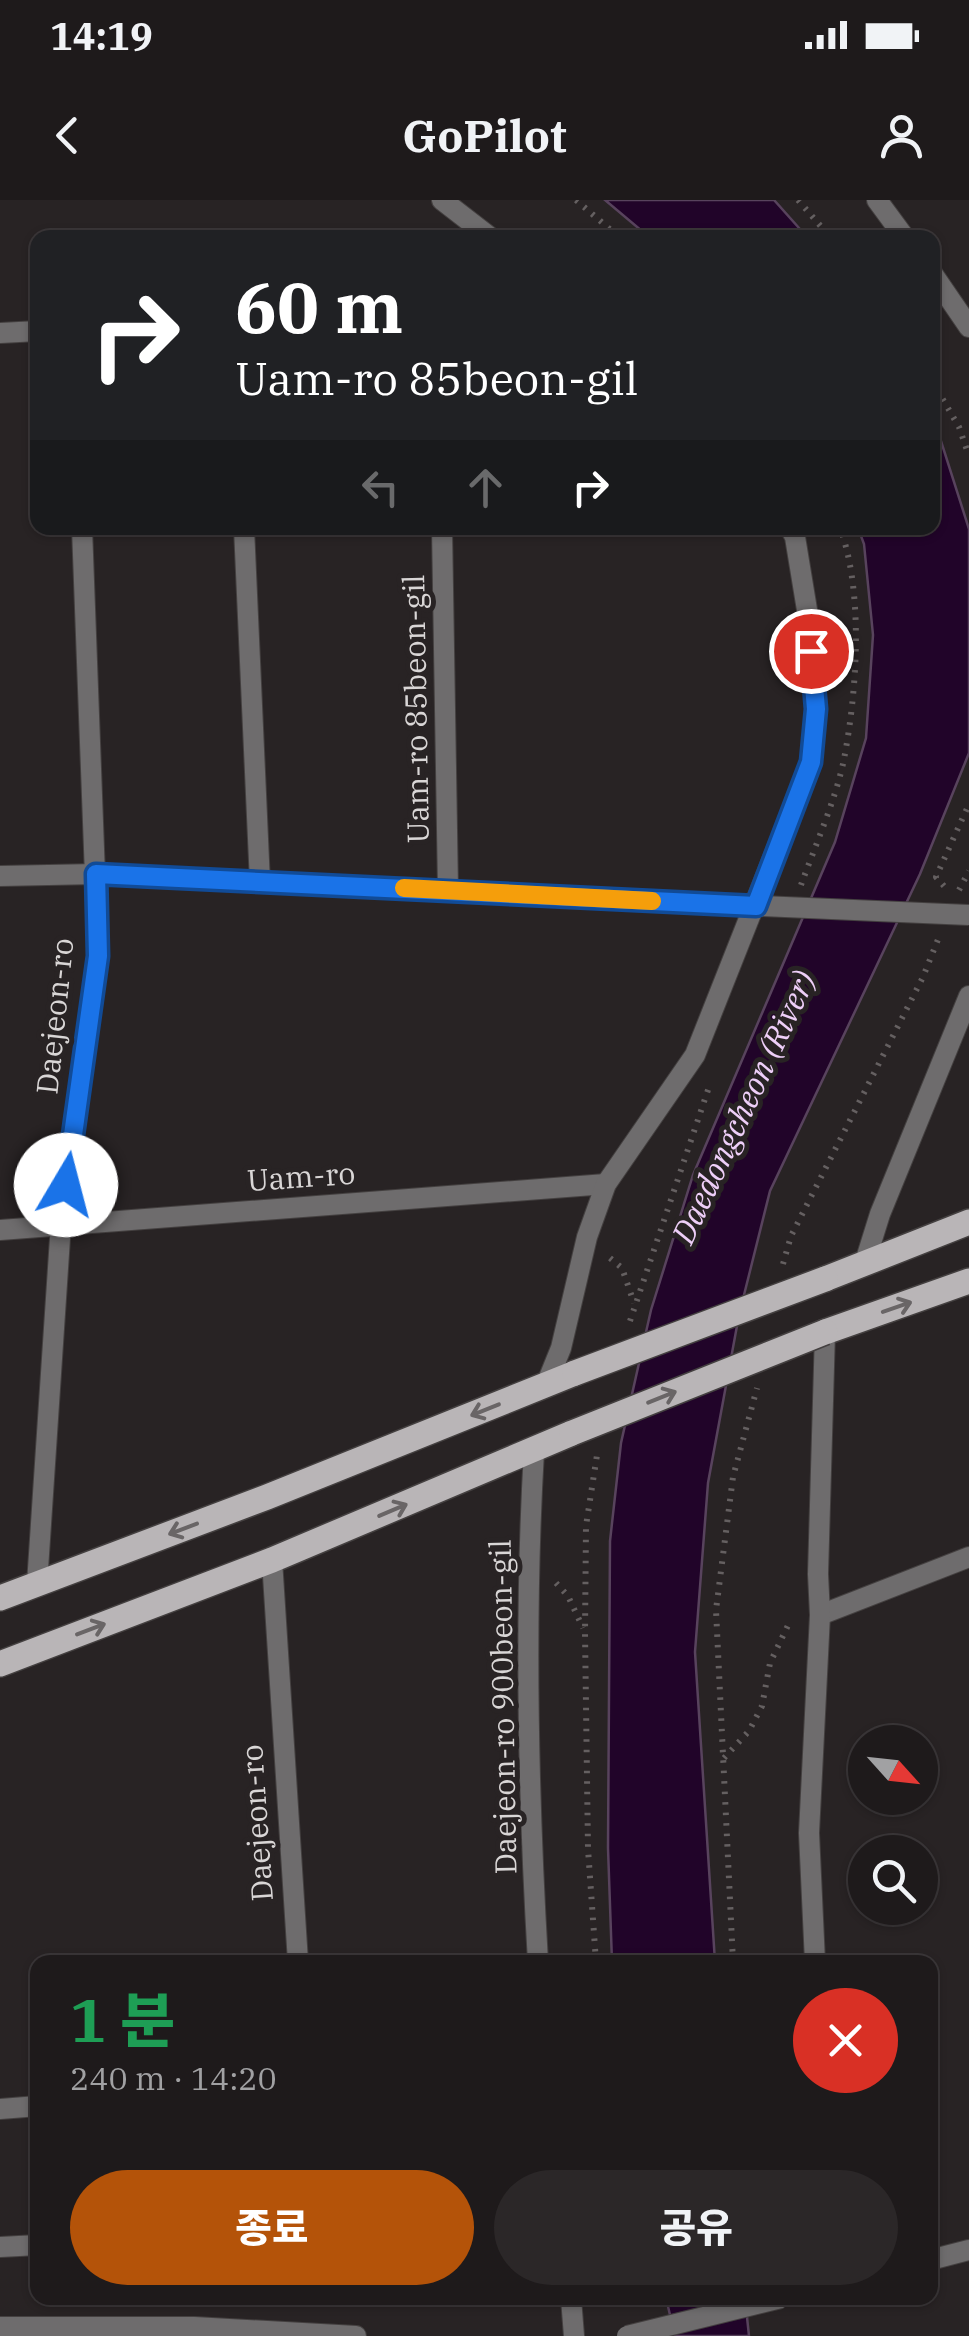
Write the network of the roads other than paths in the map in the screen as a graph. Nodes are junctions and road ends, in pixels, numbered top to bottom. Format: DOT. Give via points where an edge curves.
graph roads {
  1 [pos="442,200"];
  2 [pos="877,200"];
  3 [pos="480,230"];
  4 [pos="899,230"];
  5 [pos="940,285"];
  6 [pos="969,327"];
  7 [pos="30,331"];
  8 [pos="0,332"];
  9 [pos="82,535"];
  10 [pos="244,535"];
  11 [pos="442,535"];
  12 [pos="794,535"];
  13 [pos="96,874"];
  14 [pos="0,876"];
  15 [pos="260,883"];
  16 [pos="448,890"];
  17 [pos="758,906"];
  18 [pos="969,915"];
  19 [pos="969,996"];
  20 [pos="606,1184"];
  21 [pos="969,1222"];
  22 [pos="61,1223"];
  23 [pos="0,1230"];
  24 [pos="865,1262"];
  25 [pos="969,1282"];
  26 [pos="825,1332"];
  27 [pos="546,1385"];
  28 [pos="534,1451"];
  29 [pos="969,1557"];
  30 [pos="272,1560"];
  31 [pos="37,1584"];
  32 [pos="0,1598"];
  33 [pos="820,1616"];
  34 [pos="0,1664"];
  35 [pos="298,1955"];
  36 [pos="538,1955"];
  37 [pos="815,1955"];
  38 [pos="30,2107"];
  39 [pos="0,2109"];
  40 [pos="30,2246"];
  41 [pos="0,2247"];
  42 [pos="969,2250"];
  43 [pos="938,2258"];
  44 [pos="572,2305"];
  45 [pos="752,2305"];
  46 [pos="0,2326"];
  47 [pos="356,2336"];
  48 [pos="574,2336"];
  49 [pos="626,2336"];
  1 -- 3 [label="street"];
  2 -- 4 [label="street"];
  5 -- 6 [label="street"];
  7 -- 8 [label="street"];
  9 -- 13 [label="street"];
  10 -- 15 [label="street"];
  11 -- 16 [label="street, Uam-ro 85beon-gil"];
  12 -- 17 [label="street" via="816,709 811,762"];
  13 -- 14 [label="street, Uam-ro 85beon-gil"];
  13 -- 15 [label="street, Uam-ro 85beon-gil"];
  13 -- 22 [label="street, Daejeon-ro" via="98,956"];
  15 -- 16 [label="street, Uam-ro 85beon-gil"];
  16 -- 17 [label="street, Uam-ro 85beon-gil"];
  17 -- 18 [label="street, Uam-ro 85beon-gil, bridge"];
  17 -- 20 [label="street" via="695,1055"];
  19 -- 24 [label="street"];
  20 -- 22 [label="street, Uam-ro"];
  20 -- 27 [label="street"];
  21 -- 24 [label="main road"];
  22 -- 23 [label="street, Uam-ro"];
  22 -- 31 [label="street, Daejeon-ro"];
  24 -- 27 [label="main road, bridge"];
  26 -- 25 [label="main road, one-way"];
  28 -- 26 [label="main road, one-way, bridge"];
  26 -- 33 [label="street"];
  27 -- 31 [label="main road, one-way"];
  30 -- 28 [label="main road, one-way"];
  28 -- 36 [label="street, Daejeon-ro 900beon-gil" via="528,1552"];
  29 -- 33 [label="street"];
  34 -- 30 [label="main road, one-way"];
  30 -- 35 [label="street, Daejeon-ro"];
  31 -- 32 [label="main road"];
  33 -- 37 [label="street" via="809,1833"];
  38 -- 39 [label="street"];
  40 -- 41 [label="street"];
  42 -- 43 [label="street"];
  44 -- 48 [label="street"];
  45 -- 49 [label="street, bridge"];
  46 -- 47 [label="street"];
}
